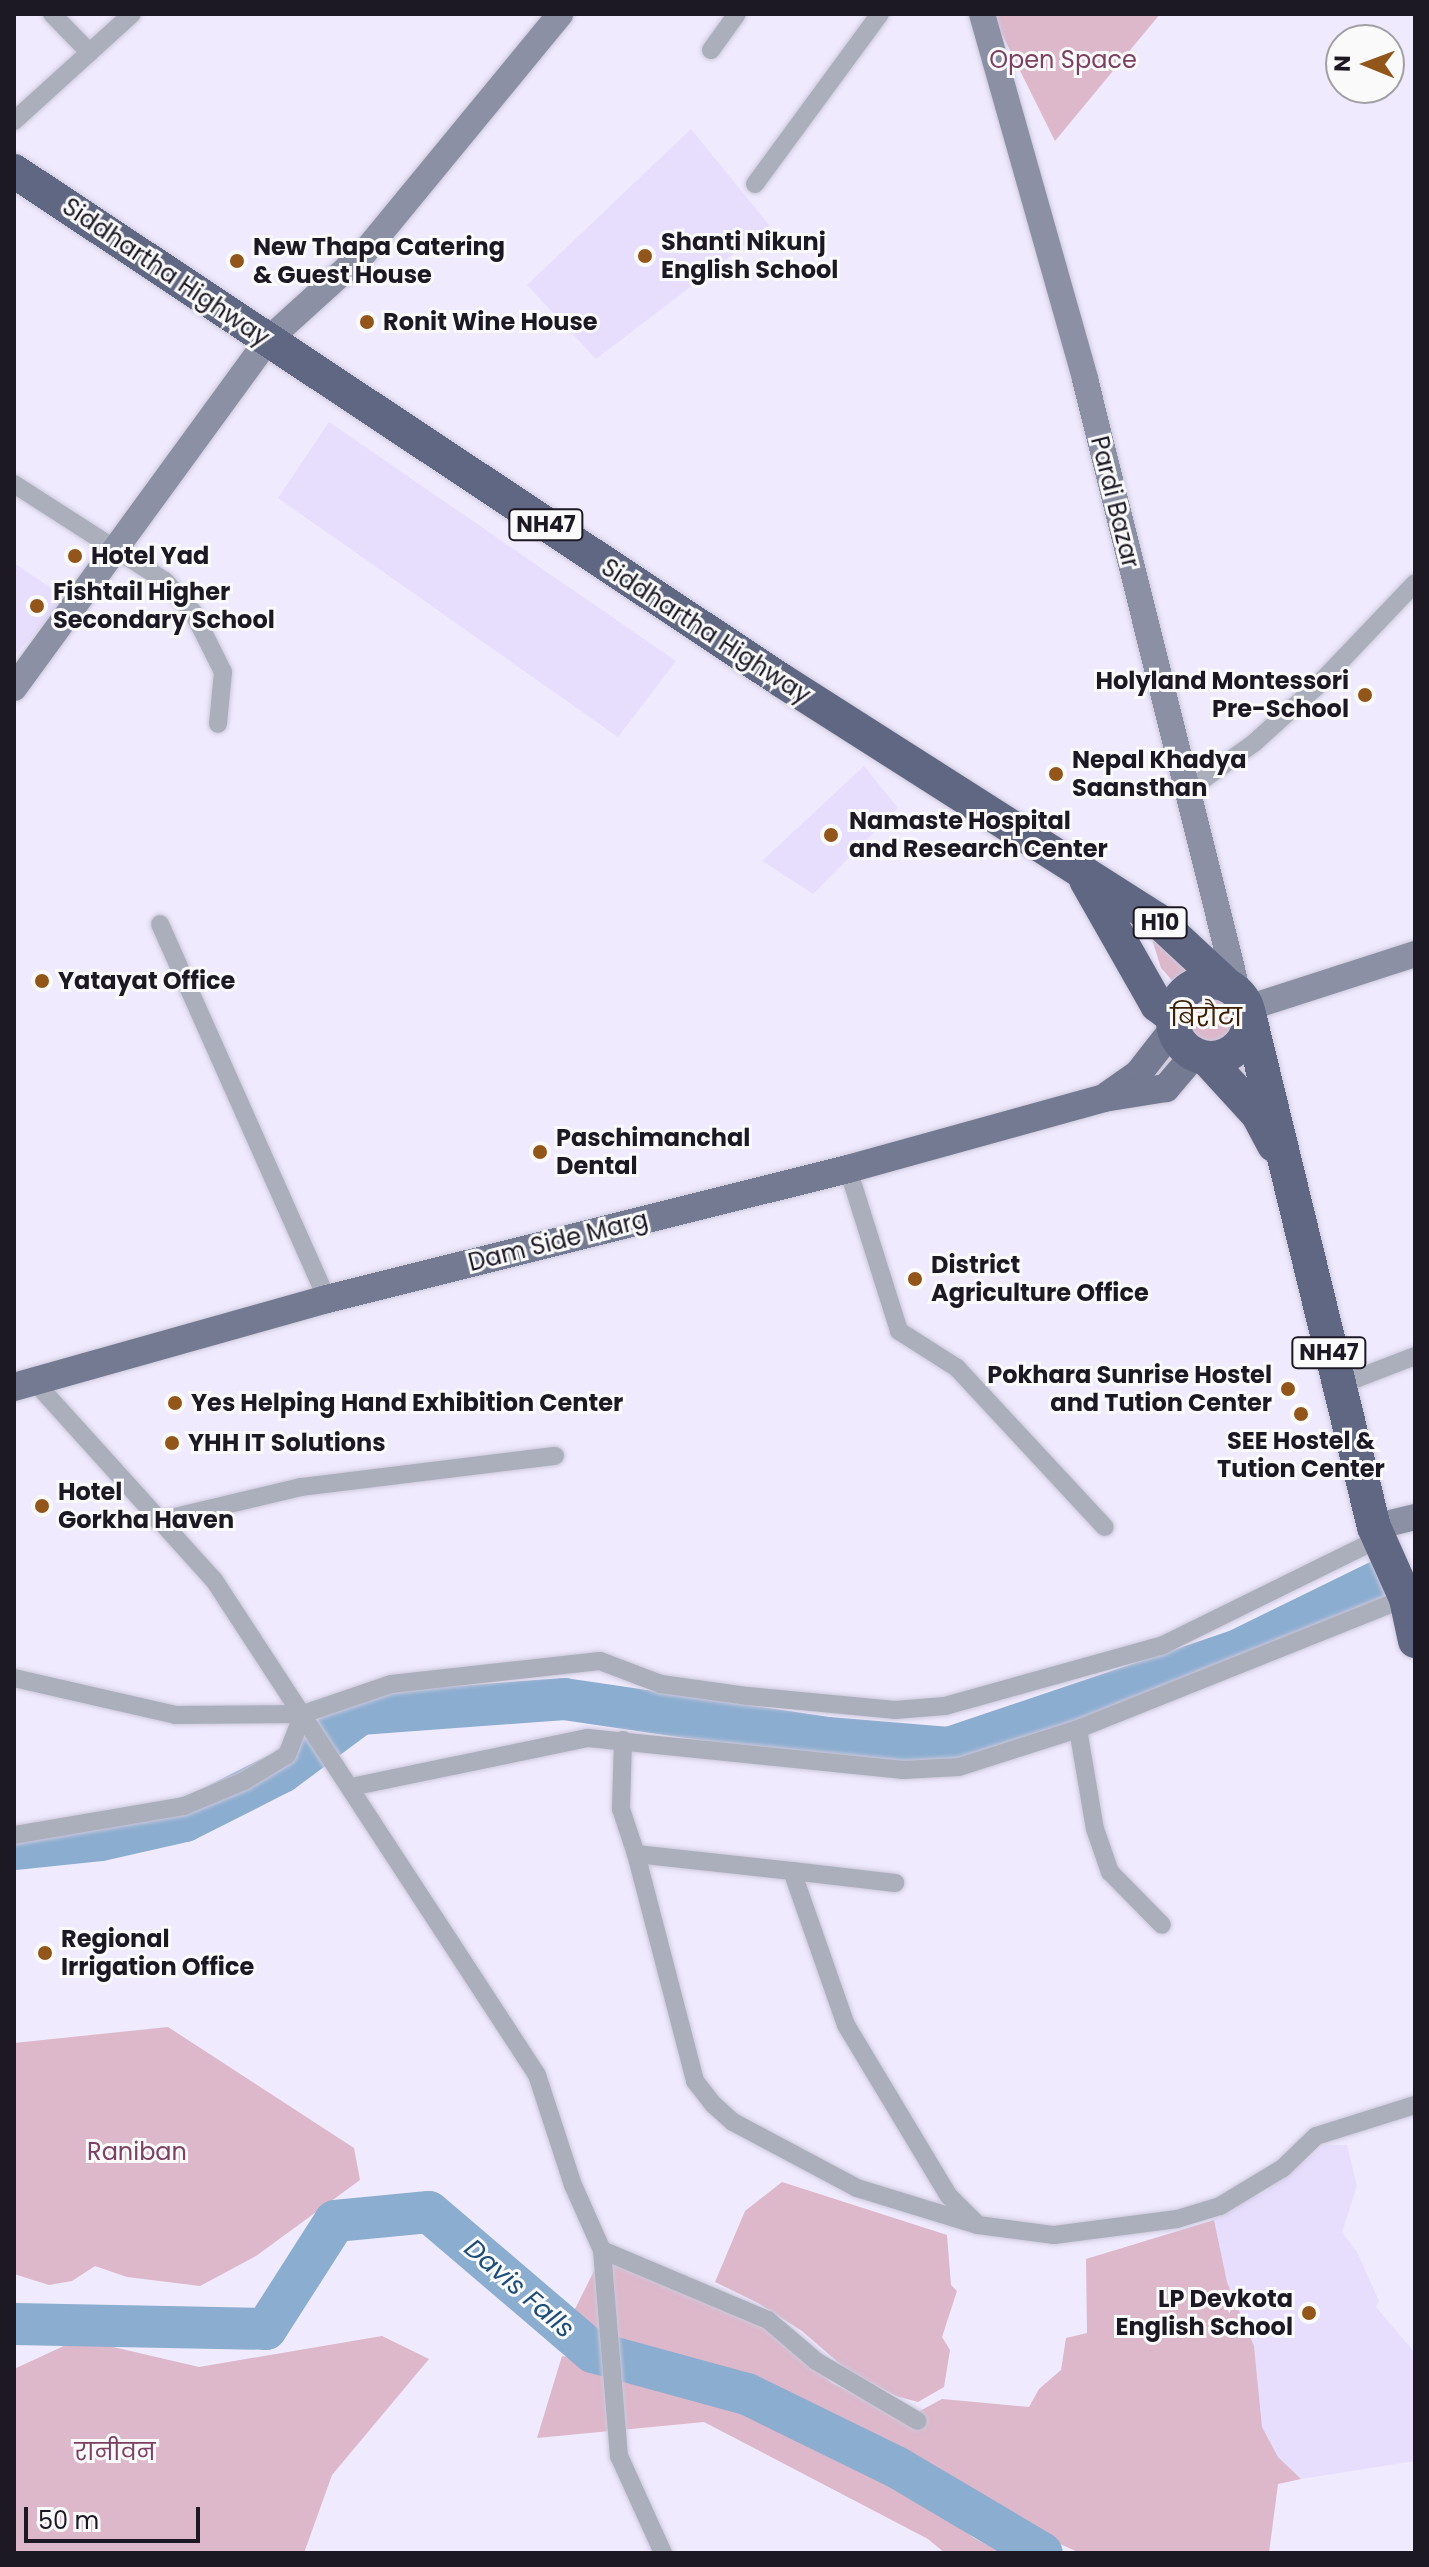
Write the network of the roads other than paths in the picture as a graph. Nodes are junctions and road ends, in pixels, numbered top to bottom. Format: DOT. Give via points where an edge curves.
graph roads {
  1 [pos="52,14"];
  2 [pos="132,14"];
  3 [pos="560,14"];
  4 [pos="737,14"];
  5 [pos="880,14"];
  6 [pos="982,14"];
  7 [pos="711,50"];
  8 [pos="90,53"];
  9 [pos="14,121"];
  10 [pos="14,171"];
  11 [pos="755,184"];
  12 [pos="268,340"];
  13 [pos="14,484"];
  14 [pos="115,546"];
  15 [pos="1415,583"];
  16 [pos="14,688"];
  17 [pos="218,724"];
  18 [pos="1187,791"];
  19 [pos="1082,873"];
  20 [pos="160,924"];
  21 [pos="1415,954"];
  22 [pos="1241,1000"];
  23 [pos="1187,1039"];
  24 [pos="1281,1159"];
  25 [pos="848,1169"];
  26 [pos="327,1299"];
  27 [pos="1415,1356"];
  28 [pos="20,1384"];
  29 [pos="1337,1386"];
  30 [pos="555,1456"];
  31 [pos="1415,1517"];
  32 [pos="158,1521"];
  33 [pos="1105,1527"];
  34 [pos="1378,1537"];
  35 [pos="1410,1596"];
  36 [pos="1415,1641"];
  37 [pos="14,1678"];
  38 [pos="308,1722"];
  39 [pos="1078,1729"];
  40 [pos="623,1740"];
  41 [pos="351,1787"];
  42 [pos="14,1835"];
  43 [pos="636,1854"];
  44 [pos="792,1871"];
  45 [pos="895,1883"];
  46 [pos="1162,1925"];
  47 [pos="1415,2105"];
  48 [pos="978,2225"];
  49 [pos="603,2253"];
  50 [pos="918,2421"];
  51 [pos="663,2553"];
  1 -- 8 [label="street"];
  2 -- 8 [label="street"];
  3 -- 12 [label="main road" via="364,253"];
  4 -- 7 [label="street"];
  5 -- 11 [label="street"];
  6 -- 18 [label="main road, Pardi Bazar" via="1085,379"];
  8 -- 9 [label="street"];
  10 -- 12 [label="highway, Siddhartha Highway / NH47"];
  12 -- 14 [label="main road"];
  12 -- 19 [label="highway, Siddhartha Highway / NH47"];
  13 -- 14 [label="street"];
  14 -- 16 [label="main road"];
  14 -- 17 [label="street" via="165,581 193,612 223,672"];
  15 -- 18 [label="street" via="1254,743"];
  18 -- 22 [label="main road, Pardi Bazar"];
  19 -- 22 [label="highway, H10" via="1156,919"];
  19 -- 23 [label="highway, NH47" via="1157,1005"];
  20 -- 26 [label="street"];
  21 -- 22 [label="main road"];
  22 -- 23 [label="highway" via="1238,1047"];
  22 -- 23 [label="highway" via="1204,982 1193,987"];
  22 -- 24 [label="highway, NH47" via="1273,1099"];
  23 -- 24 [label="highway, NH47" via="1258,1115"];
  23 -- 25 [label="main road, Dam Side Marg" via="1104,1098"];
  24 -- 29 [label="highway, NH47"];
  25 -- 26 [label="main road, Dam Side Marg"];
  25 -- 33 [label="street" via="899,1331 957,1368"];
  26 -- 28 [label="main road, Dam Side Marg"];
  27 -- 29 [label="street"];
  28 -- 32 [label="street"];
  29 -- 34 [label="highway, NH47"];
  30 -- 32 [label="street" via="301,1487"];
  31 -- 34 [label="main road"];
  32 -- 38 [label="street" via="214,1580"];
  34 -- 35 [label="highway, NH47"];
  34 -- 38 [label="street" via="1163,1645 945,1706 895,1710 748,1696 661,1684 600,1661 391,1684"];
  35 -- 36 [label="highway, NH47"];
  35 -- 39 [label="street"];
  37 -- 38 [label="street" via="175,1715"];
  38 -- 41 [label="street"];
  38 -- 42 [label="street" via="287,1755 184,1806"];
  39 -- 40 [label="street" via="959,1767 903,1770"];
  39 -- 46 [label="street" via="1095,1829 1110,1872"];
  40 -- 41 [label="street" via="588,1738"];
  40 -- 43 [label="street" via="621,1809"];
  41 -- 49 [label="street" via="537,2075 573,2185"];
  43 -- 44 [label="street"];
  43 -- 48 [label="street" via="695,2081 714,2105 733,2122 857,2188"];
  44 -- 45 [label="street"];
  44 -- 48 [label="street" via="846,2025 948,2195"];
  47 -- 48 [label="street" via="1316,2136 1283,2168 1220,2206 1177,2219 1054,2235"];
  49 -- 50 [label="street" via="768,2320 816,2361"];
  49 -- 51 [label="street" via="619,2456"];
}
